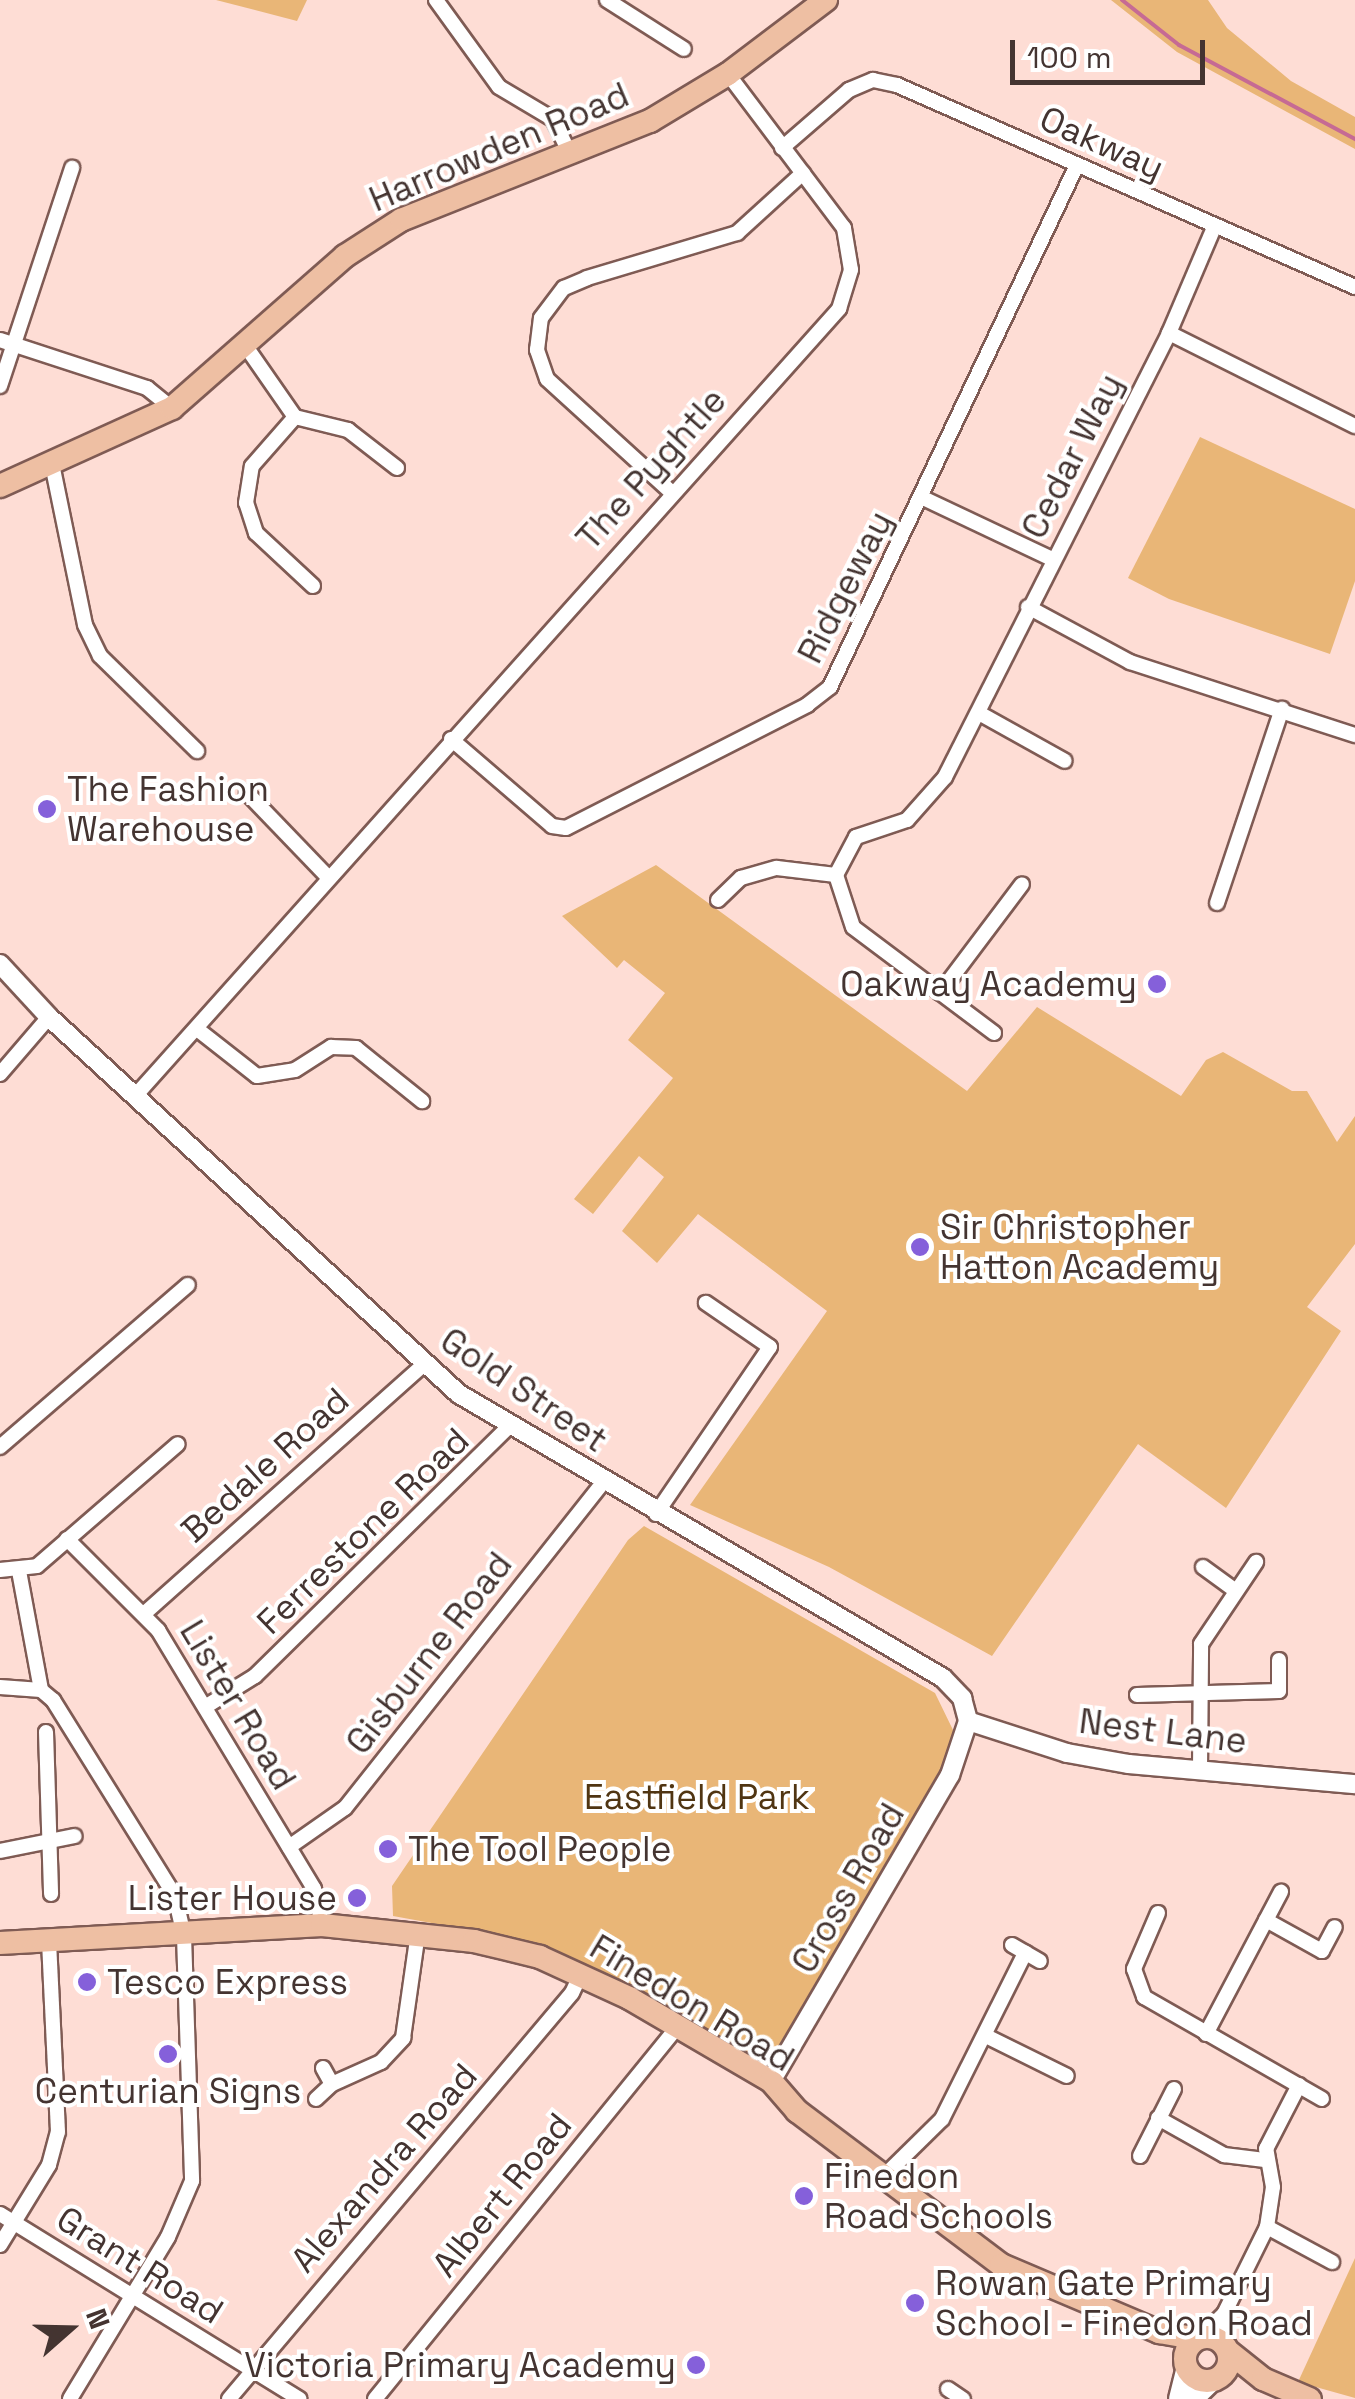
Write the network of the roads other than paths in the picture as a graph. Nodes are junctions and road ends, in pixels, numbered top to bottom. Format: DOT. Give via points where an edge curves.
graph roads {
  1 [pos="436,0"];
  2 [pos="607,0"];
  3 [pos="826,0"];
  4 [pos="684,49"];
  5 [pos="728,74"];
  6 [pos="782,148"];
  7 [pos="570,154"];
  8 [pos="1078,165"];
  9 [pos="72,168"];
  10 [pos="803,173"];
  11 [pos="1216,225"];
  12 [pos="1355,287"];
  13 [pos="1169,333"];
  14 [pos="7,342"];
  15 [pos="247,348"];
  16 [pos="0,386"];
  17 [pos="172,408"];
  18 [pos="295,417"];
  19 [pos="1355,426"];
  20 [pos="52,464"];
  21 [pos="396,468"];
  22 [pos="0,486"];
  23 [pos="670,491"];
  24 [pos="923,498"];
  25 [pos="1052,559"];
  26 [pos="314,586"];
  27 [pos="1028,607"];
  28 [pos="1282,709"];
  29 [pos="980,713"];
  30 [pos="1355,735"];
  31 [pos="452,739"];
  32 [pos="197,752"];
  33 [pos="1065,761"];
  34 [pos="246,793"];
  35 [pos="836,875"];
  36 [pos="327,876"];
  37 [pos="1022,884"];
  38 [pos="718,900"];
  39 [pos="1218,902"];
  40 [pos="0,966"];
  41 [pos="940,993"];
  42 [pos="50,1018"];
  43 [pos="197,1029"];
  44 [pos="994,1033"];
  45 [pos="0,1074"];
  46 [pos="136,1095"];
  47 [pos="422,1101"];
  48 [pos="188,1286"];
  49 [pos="706,1302"];
  50 [pos="424,1364"];
  51 [pos="509,1426"];
  52 [pos="178,1444"];
  53 [pos="0,1447"];
  54 [pos="603,1482"];
  55 [pos="656,1514"];
  56 [pos="67,1538"];
  57 [pos="1256,1562"];
  58 [pos="1203,1568"];
  59 [pos="0,1570"];
  60 [pos="19,1571"];
  61 [pos="1235,1590"];
  62 [pos="146,1612"];
  63 [pos="1279,1660"];
  64 [pos="0,1687"];
  65 [pos="41,1690"];
  66 [pos="1137,1696"];
  67 [pos="1197,1696"];
  68 [pos="205,1708"];
  69 [pos="968,1720"];
  70 [pos="46,1732"];
  71 [pos="1200,1770"];
  72 [pos="1355,1784"];
  73 [pos="75,1836"];
  74 [pos="50,1841"];
  75 [pos="289,1847"];
  76 [pos="0,1851"];
  77 [pos="1281,1892"];
  78 [pos="52,1894"];
  79 [pos="1158,1913"];
  80 [pos="1266,1920"];
  81 [pos="322,1925"];
  82 [pos="1335,1927"];
  83 [pos="418,1933"];
  84 [pos="184,1936"];
  85 [pos="50,1940"];
  86 [pos="0,1942"];
  87 [pos="1040,1961"];
  88 [pos="580,1974"];
  89 [pos="676,2029"];
  90 [pos="1206,2034"];
  91 [pos="986,2036"];
  92 [pos="322,2068"];
  93 [pos="1068,2076"];
  94 [pos="771,2081"];
  95 [pos="332,2084"];
  96 [pos="1299,2086"];
  97 [pos="1174,2089"];
  98 [pos="316,2099"];
  99 [pos="1322,2099"];
  100 [pos="1158,2118"];
  101 [pos="1140,2156"];
  102 [pos="1265,2160"];
  103 [pos="886,2174"];
  104 [pos="7,2218"];
  105 [pos="1268,2227"];
  106 [pos="0,2246"];
  107 [pos="1332,2262"];
  108 [pos="132,2299"];
  109 [pos="1224,2314"];
  110 [pos="1159,2332"];
  111 [pos="1198,2339"];
  112 [pos="1226,2348"];
  113 [pos="1186,2365"];
  114 [pos="252,2368"];
  115 [pos="1262,2379"];
  116 [pos="1215,2380"];
  117 [pos="948,2389"];
  118 [pos="70,2399"];
  119 [pos="229,2399"];
  120 [pos="299,2399"];
  121 [pos="375,2399"];
  122 [pos="963,2399"];
  123 [pos="1179,2399"];
  124 [pos="1193,2399"];
  125 [pos="1310,2399"];
  1 -- 7 [label="street" via="499,87 553,119"];
  2 -- 4 [label="street"];
  3 -- 5 [label="main road, Harrowden Road"];
  5 -- 6 [label="street, The Pyghtle"];
  5 -- 7 [label="main road, Harrowden Road" via="650,122"];
  6 -- 8 [label="street, Oakway" via="849,90 873,80"];
  6 -- 10 [label="street, The Pyghtle"];
  7 -- 15 [label="main road, Harrowden Road" via="400,220 346,256"];
  8 -- 11 [label="street, Oakway"];
  8 -- 24 [label="street, Ridgeway"];
  9 -- 14 [label="street"];
  10 -- 23 [label="street, The Pyghtle" via="844,228 851,270 839,309"];
  10 -- 23 [label="street" via="737,233 586,278 564,288 541,318 537,350 547,378"];
  11 -- 12 [label="street, Oakway"];
  11 -- 13 [label="street, Cedar Way"];
  13 -- 19 [label="street"];
  13 -- 25 [label="street, Cedar Way"];
  14 -- 16 [label="street"];
  14 -- 17 [label="street" via="156,392"];
  15 -- 17 [label="main road, Harrowden Road"];
  15 -- 18 [label="street"];
  17 -- 20 [label="main road, Harrowden Road"];
  18 -- 21 [label="street" via="348,430"];
  18 -- 26 [label="street" via="252,466 246,503 256,533"];
  20 -- 22 [label="main road, Harrowden Road"];
  20 -- 32 [label="street" via="85,625 100,656"];
  23 -- 31 [label="street, The Pyghtle"];
  24 -- 25 [label="street"];
  24 -- 31 [label="street, Ridgeway" via="830,686 808,705 583,825 552,826"];
  25 -- 27 [label="street, Cedar Way"];
  27 -- 28 [label="street" via="1130,662"];
  27 -- 29 [label="street, Cedar Way"];
  28 -- 30 [label="street"];
  28 -- 39 [label="street"];
  29 -- 33 [label="street"];
  29 -- 35 [label="street, Cedar Way" via="924,806 907,820 856,838"];
  31 -- 36 [label="street, The Pyghtle"];
  34 -- 36 [label="street"];
  35 -- 38 [label="street" via="777,868 740,878"];
  35 -- 41 [label="street" via="853,927"];
  36 -- 43 [label="street, The Pyghtle"];
  37 -- 41 [label="street"];
  40 -- 42 [label="street, Gold Street"];
  41 -- 44 [label="street"];
  42 -- 45 [label="street"];
  42 -- 46 [label="street, Gold Street"];
  43 -- 46 [label="street, The Pyghtle"];
  43 -- 47 [label="street" via="258,1076 295,1070 331,1048 356,1048"];
  46 -- 50 [label="street, Gold Street"];
  48 -- 53 [label="street"];
  49 -- 55 [label="street" via="770,1347"];
  50 -- 51 [label="street, Gold Street"];
  50 -- 62 [label="street, Bedale Road"];
  51 -- 54 [label="street, Gold Street"];
  51 -- 68 [label="street, Ferrestone Road" via="255,1676"];
  52 -- 56 [label="street"];
  54 -- 55 [label="street, Gold Street"];
  54 -- 75 [label="street, Gisburne Road" via="344,1808"];
  55 -- 69 [label="street, Gold Street" via="943,1678 962,1698"];
  56 -- 60 [label="street" via="37,1566"];
  56 -- 62 [label="street, Lister Road"];
  57 -- 61 [label="street"];
  58 -- 61 [label="street"];
  59 -- 60 [label="street"];
  60 -- 65 [label="street"];
  61 -- 67 [label="street" via="1201,1644"];
  62 -- 68 [label="street, Lister Road"];
  63 -- 67 [label="street" via="1279,1691"];
  64 -- 65 [label="street"];
  65 -- 84 [label="street" via="70,1725 175,1896"];
  66 -- 67 [label="street"];
  67 -- 71 [label="street"];
  68 -- 75 [label="street, Lister Road"];
  69 -- 71 [label="street, Nest Lane" via="1068,1754"];
  69 -- 94 [label="street, Cross Road" via="950,1776"];
  70 -- 74 [label="street"];
  71 -- 72 [label="street, Nest Lane"];
  73 -- 74 [label="street"];
  74 -- 76 [label="street"];
  74 -- 78 [label="street"];
  75 -- 81 [label="street, Lister Road" via="321,1905"];
  77 -- 80 [label="street"];
  79 -- 90 [label="street" via="1138,1953 1136,1983 1160,2008"];
  80 -- 82 [label="street" via="1322,1951"];
  80 -- 90 [label="street"];
  81 -- 83 [label="main road, Finedon Road"];
  81 -- 84 [label="main road, Finedon Road"];
  83 -- 88 [label="main road, Finedon Road" via="540,1957"];
  83 -- 95 [label="street" via="403,2038 382,2062"];
  84 -- 85 [label="main road, Finedon Road"];
  84 -- 108 [label="street" via="192,2181"];
  85 -- 86 [label="main road, Finedon Road"];
  85 -- 104 [label="street" via="58,2132 49,2165"];
  87 -- 91 [label="street" via="1018,1949"];
  88 -- 89 [label="main road, Finedon Road"];
  88 -- 114 [label="street, Alexandra Road" via="572,1993"];
  89 -- 94 [label="main road, Finedon Road"];
  89 -- 121 [label="street, Albert Road"];
  90 -- 96 [label="street"];
  91 -- 93 [label="street"];
  91 -- 103 [label="street" via="942,2119"];
  92 -- 95 [label="street"];
  94 -- 103 [label="main road, Finedon Road" via="797,2111"];
  95 -- 98 [label="street"];
  96 -- 99 [label="street"];
  96 -- 102 [label="street"];
  97 -- 100 [label="street"];
  100 -- 101 [label="street"];
  100 -- 102 [label="street" via="1224,2155"];
  102 -- 105 [label="street" via="1272,2187"];
  103 -- 110 [label="main road, Finedon Road" via="1001,2264"];
  104 -- 106 [label="street"];
  104 -- 108 [label="street, Grant Road"];
  105 -- 107 [label="street"];
  105 -- 109 [label="street"];
  108 -- 114 [label="street, Grant Road"];
  108 -- 118 [label="street"];
  109 -- 111 [label="street"];
  109 -- 112 [label="street"];
  110 -- 111 [label="main road, Finedon Road"];
  110 -- 113 [label="main road, Finedon Road"];
  111 -- 112 [label="main road"];
  111 -- 113 [label="main road"];
  112 -- 115 [label="main road"];
  112 -- 116 [label="main road" via="1226,2370"];
  113 -- 116 [label="main road" via="1195,2378"];
  113 -- 123 [label="main road"];
  114 -- 119 [label="street, Alexandra Road"];
  114 -- 120 [label="street, Grant Road"];
  115 -- 116 [label="main road"];
  115 -- 125 [label="main road"];
  116 -- 124 [label="main road"];
  117 -- 122 [label="street"];
}
